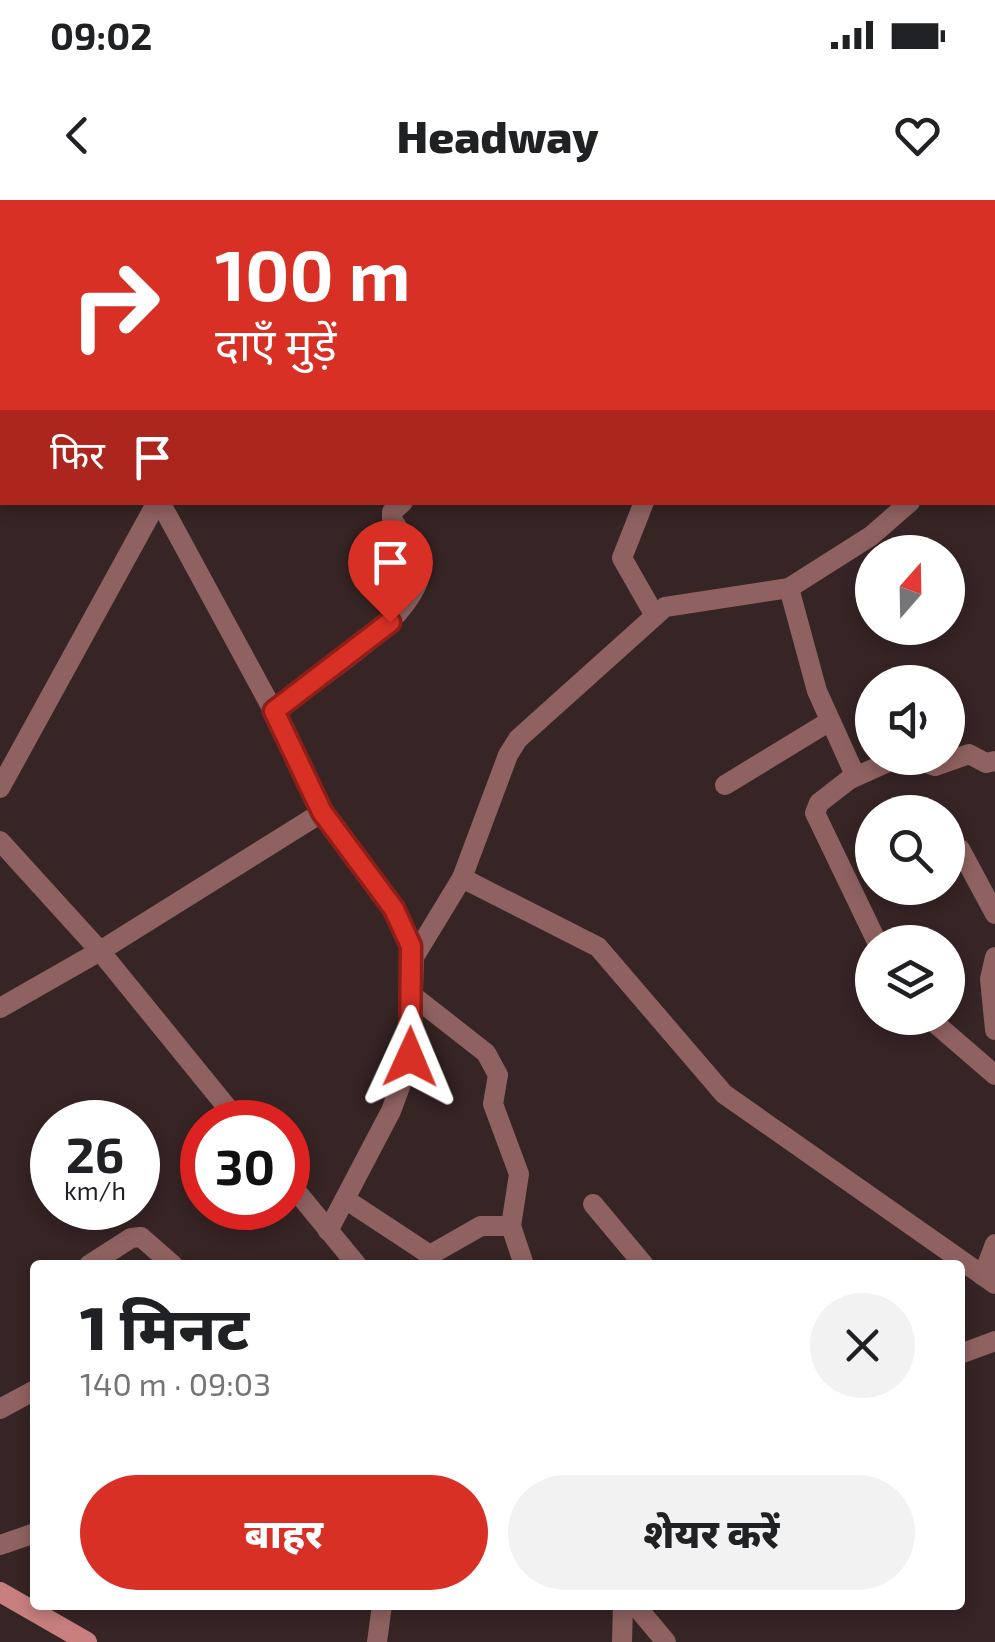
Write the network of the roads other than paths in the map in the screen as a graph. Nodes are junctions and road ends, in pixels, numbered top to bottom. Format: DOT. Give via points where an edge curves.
graph roads {
  1 [pos="157,505"];
  2 [pos="161,505"];
  3 [pos="399,505"];
  4 [pos="643,505"];
  5 [pos="907,505"];
  6 [pos="789,588"];
  7 [pos="654,614"];
  8 [pos="274,711"];
  9 [pos="830,721"];
  10 [pos="965,755"];
  11 [pos="995,761"];
  12 [pos="860,775"];
  13 [pos="853,778"];
  14 [pos="725,786"];
  15 [pos="0,788"];
  16 [pos="322,812"];
  17 [pos="0,841"];
  18 [pos="965,857"];
  19 [pos="462,878"];
  20 [pos="995,914"];
  21 [pos="868,925"];
  22 [pos="100,952"];
  23 [pos="414,957"];
  24 [pos="995,957"];
  25 [pos="412,995"];
  26 [pos="0,1008"];
  27 [pos="995,1032"];
  28 [pos="948,1035"];
  29 [pos="976,1061"];
  30 [pos="995,1075"];
  31 [pos="222,1100"];
  32 [pos="345,1199"];
  33 [pos="593,1204"];
  34 [pos="310,1208"];
  35 [pos="511,1226"];
  36 [pos="328,1231"];
  37 [pos="995,1244"];
  38 [pos="98,1260"];
  39 [pos="167,1260"];
  40 [pos="347,1260"];
  41 [pos="522,1260"];
  42 [pos="640,1260"];
  43 [pos="961,1260"];
  44 [pos="965,1263"];
  45 [pos="989,1280"];
  46 [pos="995,1341"];
  47 [pos="965,1352"];
  48 [pos="30,1393"];
  49 [pos="0,1409"];
  50 [pos="30,1536"];
  51 [pos="0,1545"];
  52 [pos="0,1592"];
  53 [pos="30,1609"];
  54 [pos="31,1610"];
  55 [pos="381,1610"];
  56 [pos="623,1610"];
  57 [pos="639,1610"];
  58 [pos="87,1642"];
  59 [pos="377,1642"];
  60 [pos="622,1642"];
  61 [pos="666,1642"];
  1 -- 15 [label="street"];
  2 -- 8 [label="street"];
  3 -- 8 [label="street" via="392,519 422,565 411,596 390,622"];
  4 -- 7 [label="street" via="622,558"];
  5 -- 6 [label="street"];
  6 -- 7 [label="street" via="680,603"];
  6 -- 9 [label="street"];
  7 -- 19 [label="street" via="518,740"];
  8 -- 16 [label="street"];
  9 -- 13 [label="street"];
  9 -- 14 [label="street"];
  10 -- 11 [label="street"];
  12 -- 13 [label="street"];
  13 -- 21 [label="street" via="815,813"];
  16 -- 22 [label="street"];
  16 -- 23 [label="street" via="394,909"];
  17 -- 22 [label="street"];
  18 -- 20 [label="street"];
  19 -- 23 [label="street"];
  19 -- 43 [label="street" via="598,947 724,1094"];
  22 -- 26 [label="street"];
  22 -- 31 [label="street"];
  23 -- 25 [label="street"];
  24 -- 27 [label="street"];
  25 -- 32 [label="street" via="410,1057 391,1111"];
  25 -- 35 [label="street" via="493,1063 500,1084 493,1104 519,1174"];
  27 -- 29 [label="street"];
  28 -- 29 [label="street"];
  29 -- 30 [label="street"];
  32 -- 35 [label="street" via="430,1255 480,1226"];
  32 -- 36 [label="street"];
  33 -- 42 [label="street"];
  34 -- 36 [label="street"];
  35 -- 41 [label="street"];
  36 -- 40 [label="street"];
  37 -- 45 [label="street"];
  38 -- 39 [label="street" via="140,1237"];
  44 -- 45 [label="street"];
  46 -- 47 [label="street"];
  48 -- 49 [label="street"];
  50 -- 51 [label="street"];
  52 -- 53 [label="main road"];
  54 -- 58 [label="main road"];
  55 -- 59 [label="street"];
  56 -- 60 [label="street"];
  57 -- 61 [label="street"];
}
